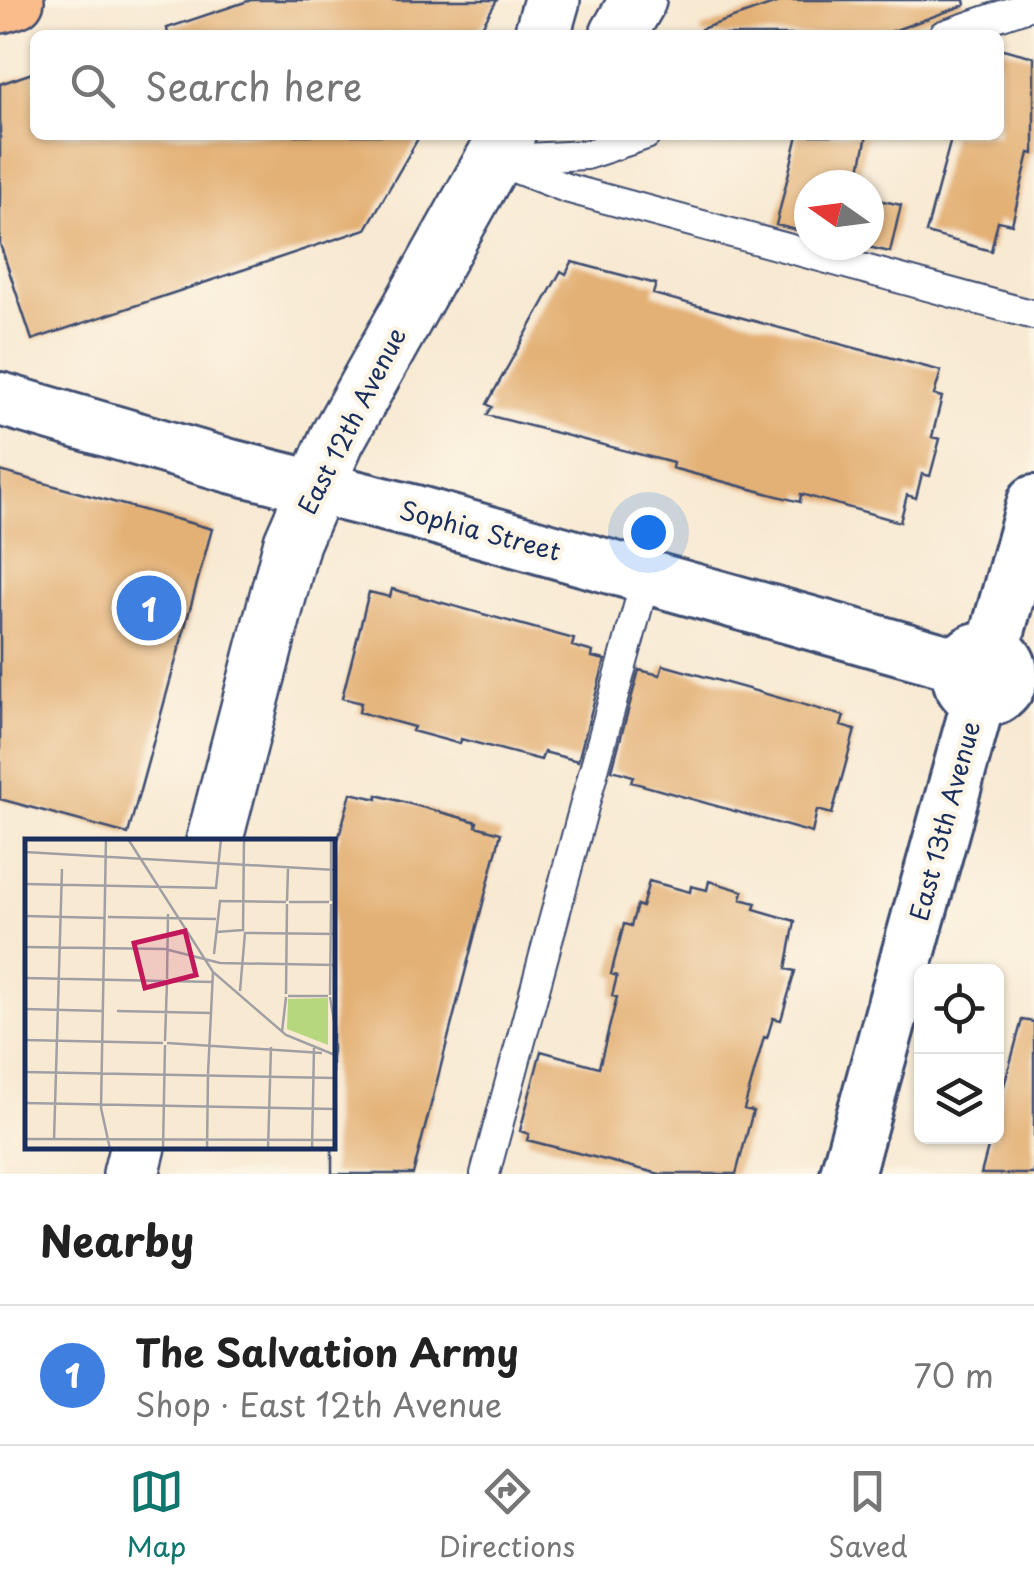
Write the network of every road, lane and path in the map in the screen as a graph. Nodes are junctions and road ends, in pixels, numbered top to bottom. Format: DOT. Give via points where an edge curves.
graph roads {
  1 [pos="16,0"];
  2 [pos="552,0"];
  3 [pos="638,0"];
  4 [pos="1034,4"];
  5 [pos="0,5"];
  6 [pos="543,30"];
  7 [pos="621,30"];
  8 [pos="958,30"];
  9 [pos="631,140"];
  10 [pos="500,147"];
  11 [pos="1034,315"];
  12 [pos="0,399"];
  13 [pos="316,487"];
  14 [pos="1034,502"];
  15 [pos="646,578"];
  16 [pos="995,676"];
  17 [pos="215,839"];
  18 [pos="137,1149"];
  19 [pos="131,1174"];
  20 [pos="485,1174"];
  21 [pos="847,1174"];
  1 -- 5 [label="main road"];
  2 -- 6 [label="street"];
  3 -- 7 [label="street"];
  4 -- 8 [label="lane"];
  9 -- 10 [label="lane" via="586,155"];
  10 -- 11 [label="lane" via="566,188"];
  10 -- 13 [label="street, East 12th Avenue"];
  12 -- 13 [label="street, Sophia Street"];
  13 -- 15 [label="street, Sophia Street"];
  13 -- 17 [label="street, East 12th Avenue" via="287,560"];
  14 -- 16 [label="street, East 13th Avenue"];
  15 -- 16 [label="street, Sophia Street"];
  15 -- 20 [label="lane"];
  16 -- 21 [label="street, East 13th Avenue"];
  18 -- 19 [label="street"];
}
